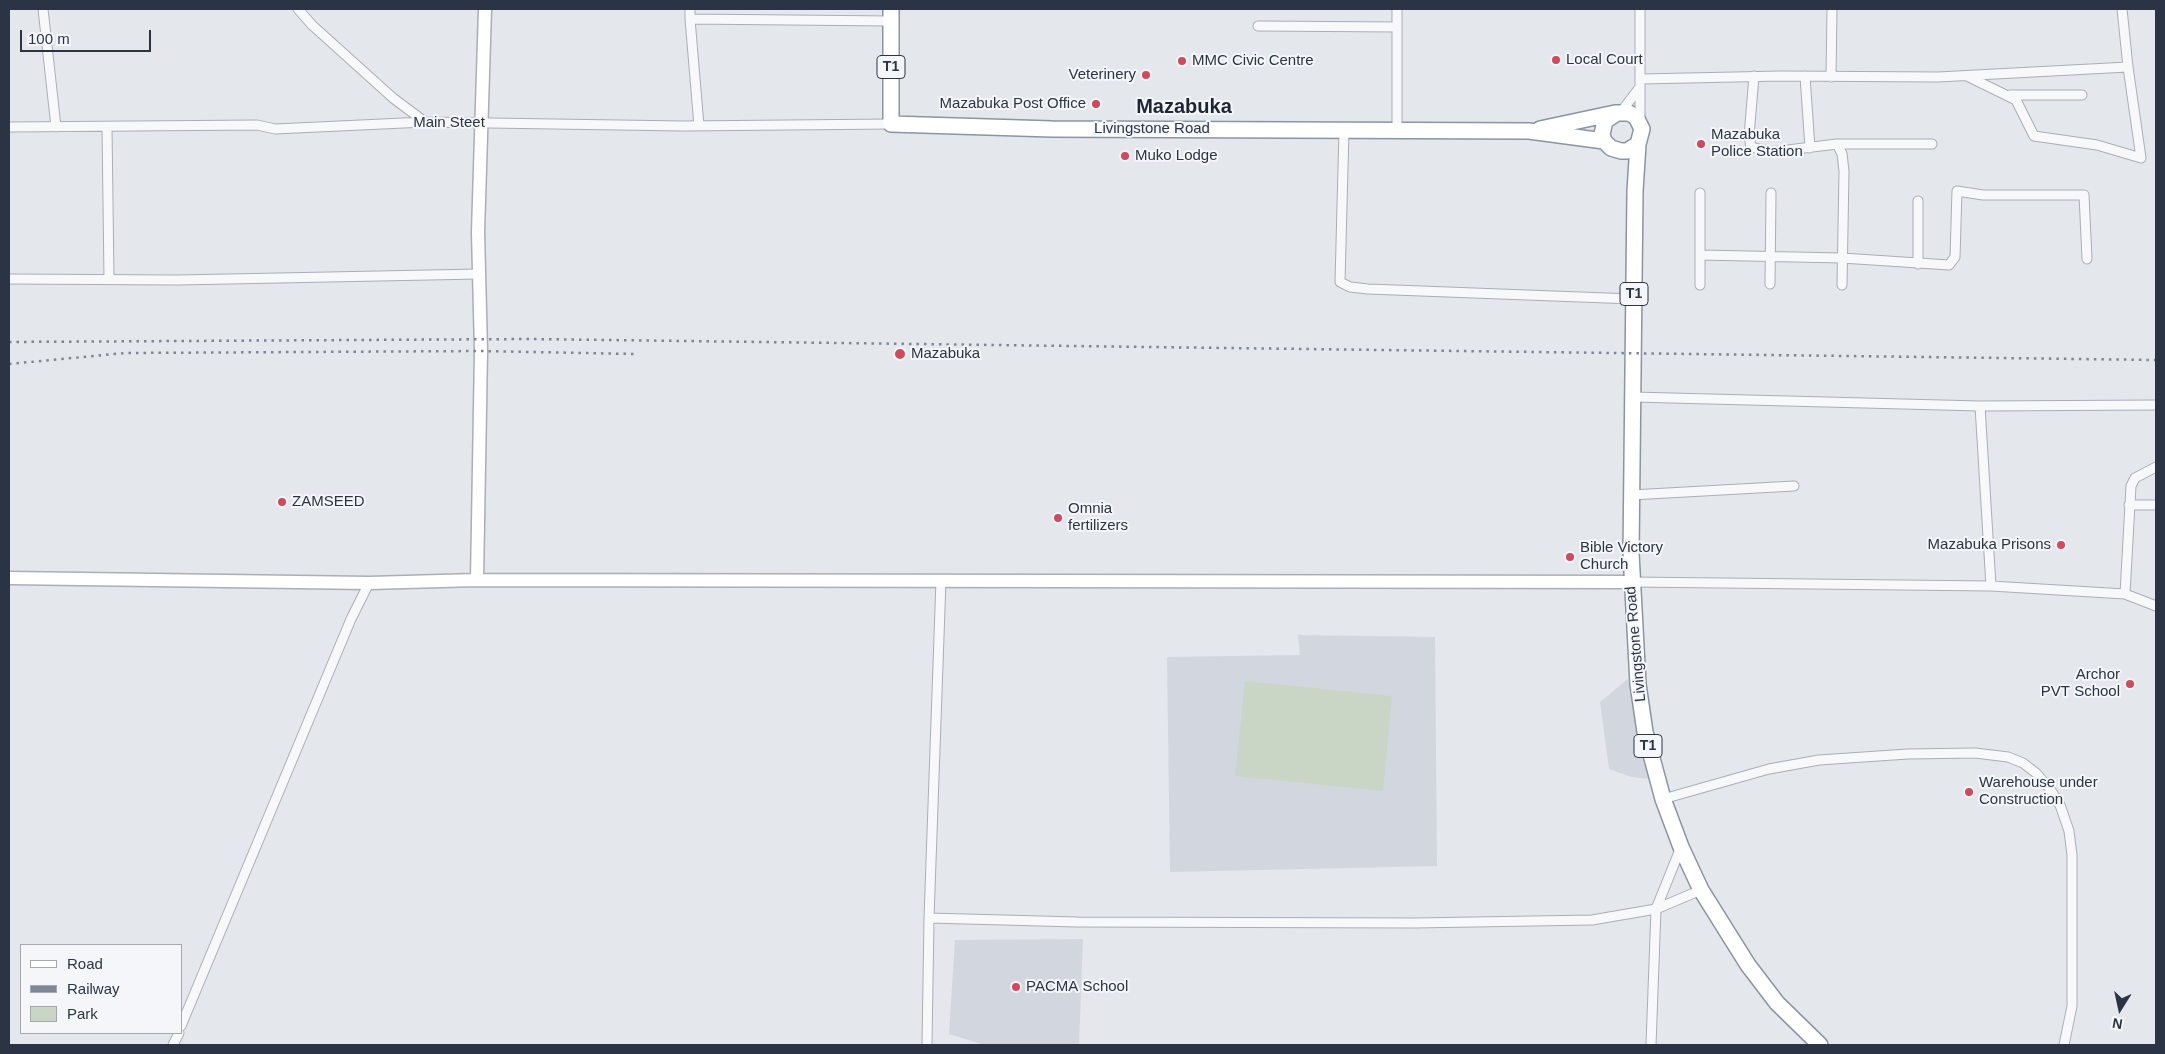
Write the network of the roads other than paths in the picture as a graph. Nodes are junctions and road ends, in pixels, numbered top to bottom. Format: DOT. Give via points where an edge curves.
graph roads {
  1 [pos="43,9"];
  2 [pos="298,9"];
  3 [pos="485,9"];
  4 [pos="690,9"];
  5 [pos="1397,9"];
  6 [pos="1640,9"];
  7 [pos="1832,9"];
  8 [pos="2122,9"];
  9 [pos="891,15"];
  10 [pos="690,19"];
  11 [pos="1258,26"];
  12 [pos="1397,27"];
  13 [pos="2128,67"];
  14 [pos="1754,76"];
  15 [pos="1805,76"];
  16 [pos="1967,76"];
  17 [pos="1831,77"];
  18 [pos="1641,83"];
  19 [pos="2010,95"];
  20 [pos="2082,96"];
  21 [pos="1619,112"];
  22 [pos="425,122"];
  23 [pos="480,123"];
  24 [pos="891,124"];
  25 [pos="1640,124"];
  26 [pos="9,126"];
  27 [pos="107,126"];
  28 [pos="123,126"];
  29 [pos="699,126"];
  30 [pos="56,127"];
  31 [pos="1344,130"];
  32 [pos="1397,130"];
  33 [pos="1529,131"];
  34 [pos="1604,141"];
  35 [pos="107,143"];
  36 [pos="1638,144"];
  37 [pos="1837,144"];
  38 [pos="1932,144"];
  39 [pos="1810,148"];
  40 [pos="1621,151"];
  41 [pos="1635,191"];
  42 [pos="1700,193"];
  43 [pos="1771,193"];
  44 [pos="1918,202"];
  45 [pos="1700,255"];
  46 [pos="1771,257"];
  47 [pos="1842,258"];
  48 [pos="2087,259"];
  49 [pos="1918,264"];
  50 [pos="479,274"];
  51 [pos="9,279"];
  52 [pos="109,279"];
  53 [pos="1770,284"];
  54 [pos="1700,285"];
  55 [pos="1842,285"];
  56 [pos="1634,299"];
  57 [pos="1633,396"];
  58 [pos="2156,405"];
  59 [pos="1980,406"];
  60 [pos="2156,467"];
  61 [pos="1794,486"];
  62 [pos="1632,495"];
  63 [pos="2129,505"];
  64 [pos="2156,505"];
  65 [pos="9,578"];
  66 [pos="477,580"];
  67 [pos="941,580"];
  68 [pos="1631,582"];
  69 [pos="369,583"];
  70 [pos="1991,586"];
  71 [pos="2125,594"];
  72 [pos="2156,606"];
  73 [pos="1663,799"];
  74 [pos="1681,847"];
  75 [pos="1701,890"];
  76 [pos="1656,909"];
  77 [pos="929,918"];
  78 [pos="182,1024"];
  79 [pos="927,1045"];
  80 [pos="1651,1045"];
  81 [pos="1820,1045"];
  82 [pos="2064,1045"];
  1 -- 30 [label="street"];
  2 -- 22 [label="street" via="393,98"];
  3 -- 23 [label="main road"];
  4 -- 10 [label="street"];
  5 -- 12 [label="street"];
  6 -- 18 [label="street"];
  7 -- 17 [label="street"];
  8 -- 13 [label="street"];
  9 -- 10 [label="street"];
  9 -- 24 [label="highway, T1"];
  10 -- 29 [label="street"];
  11 -- 12 [label="street"];
  12 -- 32 [label="street"];
  13 -- 16 [label="street"];
  13 -- 19 [label="street" via="2141,158 2090,144 2034,136 2017,101"];
  14 -- 15 [label="street"];
  14 -- 18 [label="street"];
  14 -- 39 [label="street" via="1751,147 1771,152"];
  15 -- 17 [label="street"];
  15 -- 39 [label="street"];
  16 -- 17 [label="street"];
  16 -- 19 [label="street"];
  18 -- 21 [label="street"];
  18 -- 25 [label="street"];
  19 -- 20 [label="street"];
  21 -- 25 [label="highway" via="1636,117"];
  21 -- 33 [label="highway, Livingstone Road"];
  21 -- 34 [label="highway" via="1605,121 1602,127"];
  22 -- 23 [label="street, Main Steet"];
  22 -- 28 [label="street, Main Steet" via="275,129 257,124"];
  23 -- 29 [label="street, Main Steet"];
  23 -- 50 [label="main road"];
  24 -- 29 [label="street, Main Steet"];
  24 -- 31 [label="highway, Livingstone Road" via="1052,129"];
  25 -- 36 [label="highway, Livingstone Road / T1" via="1642,134"];
  26 -- 30 [label="street, Main Steet"];
  27 -- 28 [label="street, Main Steet"];
  27 -- 30 [label="street, Main Steet"];
  27 -- 35 [label="street"];
  28 -- 35 [label="street"];
  31 -- 32 [label="highway, Livingstone Road"];
  31 -- 56 [label="street" via="1340,282 1368,289"];
  32 -- 33 [label="highway, Livingstone Road"];
  33 -- 34 [label="highway, Livingstone Road"];
  34 -- 40 [label="highway, Livingstone Road"];
  35 -- 52 [label="street"];
  36 -- 40 [label="highway"];
  36 -- 41 [label="highway, Livingstone Road / T1"];
  37 -- 38 [label="street"];
  37 -- 39 [label="street"];
  37 -- 47 [label="street" via="1844,171"];
  40 -- 41 [label="highway, Livingstone Road / T1"];
  41 -- 56 [label="highway, Livingstone Road / T1"];
  42 -- 45 [label="street"];
  43 -- 46 [label="street"];
  44 -- 49 [label="street"];
  45 -- 46 [label="street"];
  45 -- 54 [label="street"];
  46 -- 47 [label="street"];
  46 -- 53 [label="street"];
  47 -- 49 [label="street"];
  47 -- 55 [label="street"];
  48 -- 49 [label="street" via="2084,195 1982,195 1957,191 1955,257 1949,265"];
  50 -- 52 [label="street"];
  50 -- 66 [label="main road"];
  51 -- 52 [label="street"];
  56 -- 57 [label="highway, Livingstone Road / T1"];
  57 -- 59 [label="street"];
  57 -- 62 [label="highway, Livingstone Road / T1"];
  58 -- 59 [label="street"];
  59 -- 70 [label="street"];
  60 -- 63 [label="street" via="2132,481"];
  61 -- 62 [label="street"];
  62 -- 68 [label="highway, Livingstone Road / T1"];
  63 -- 64 [label="street"];
  63 -- 71 [label="street"];
  65 -- 69 [label="main road"];
  66 -- 67 [label="main road"];
  66 -- 69 [label="main road"];
  67 -- 68 [label="main road"];
  67 -- 77 [label="street"];
  68 -- 70 [label="street"];
  68 -- 73 [label="highway, Livingstone Road / T1" via="1639,694 1645,732"];
  69 -- 78 [label="street"];
  70 -- 71 [label="street"];
  71 -- 72 [label="street"];
  73 -- 74 [label="highway, Livingstone Road / T1"];
  73 -- 82 [label="street" via="1769,769 1819,760 1975,753 2008,757 2023,763 2050,789 2060,805 2069,831 2072,1006"];
  74 -- 75 [label="highway, Livingstone Road / T1"];
  74 -- 76 [label="street"];
  75 -- 76 [label="street"];
  75 -- 81 [label="highway, Livingstone Road / T1" via="1748,965 1777,1003"];
  76 -- 77 [label="street" via="1592,920 1415,923"];
  76 -- 80 [label="street"];
  77 -- 79 [label="street"];
}
